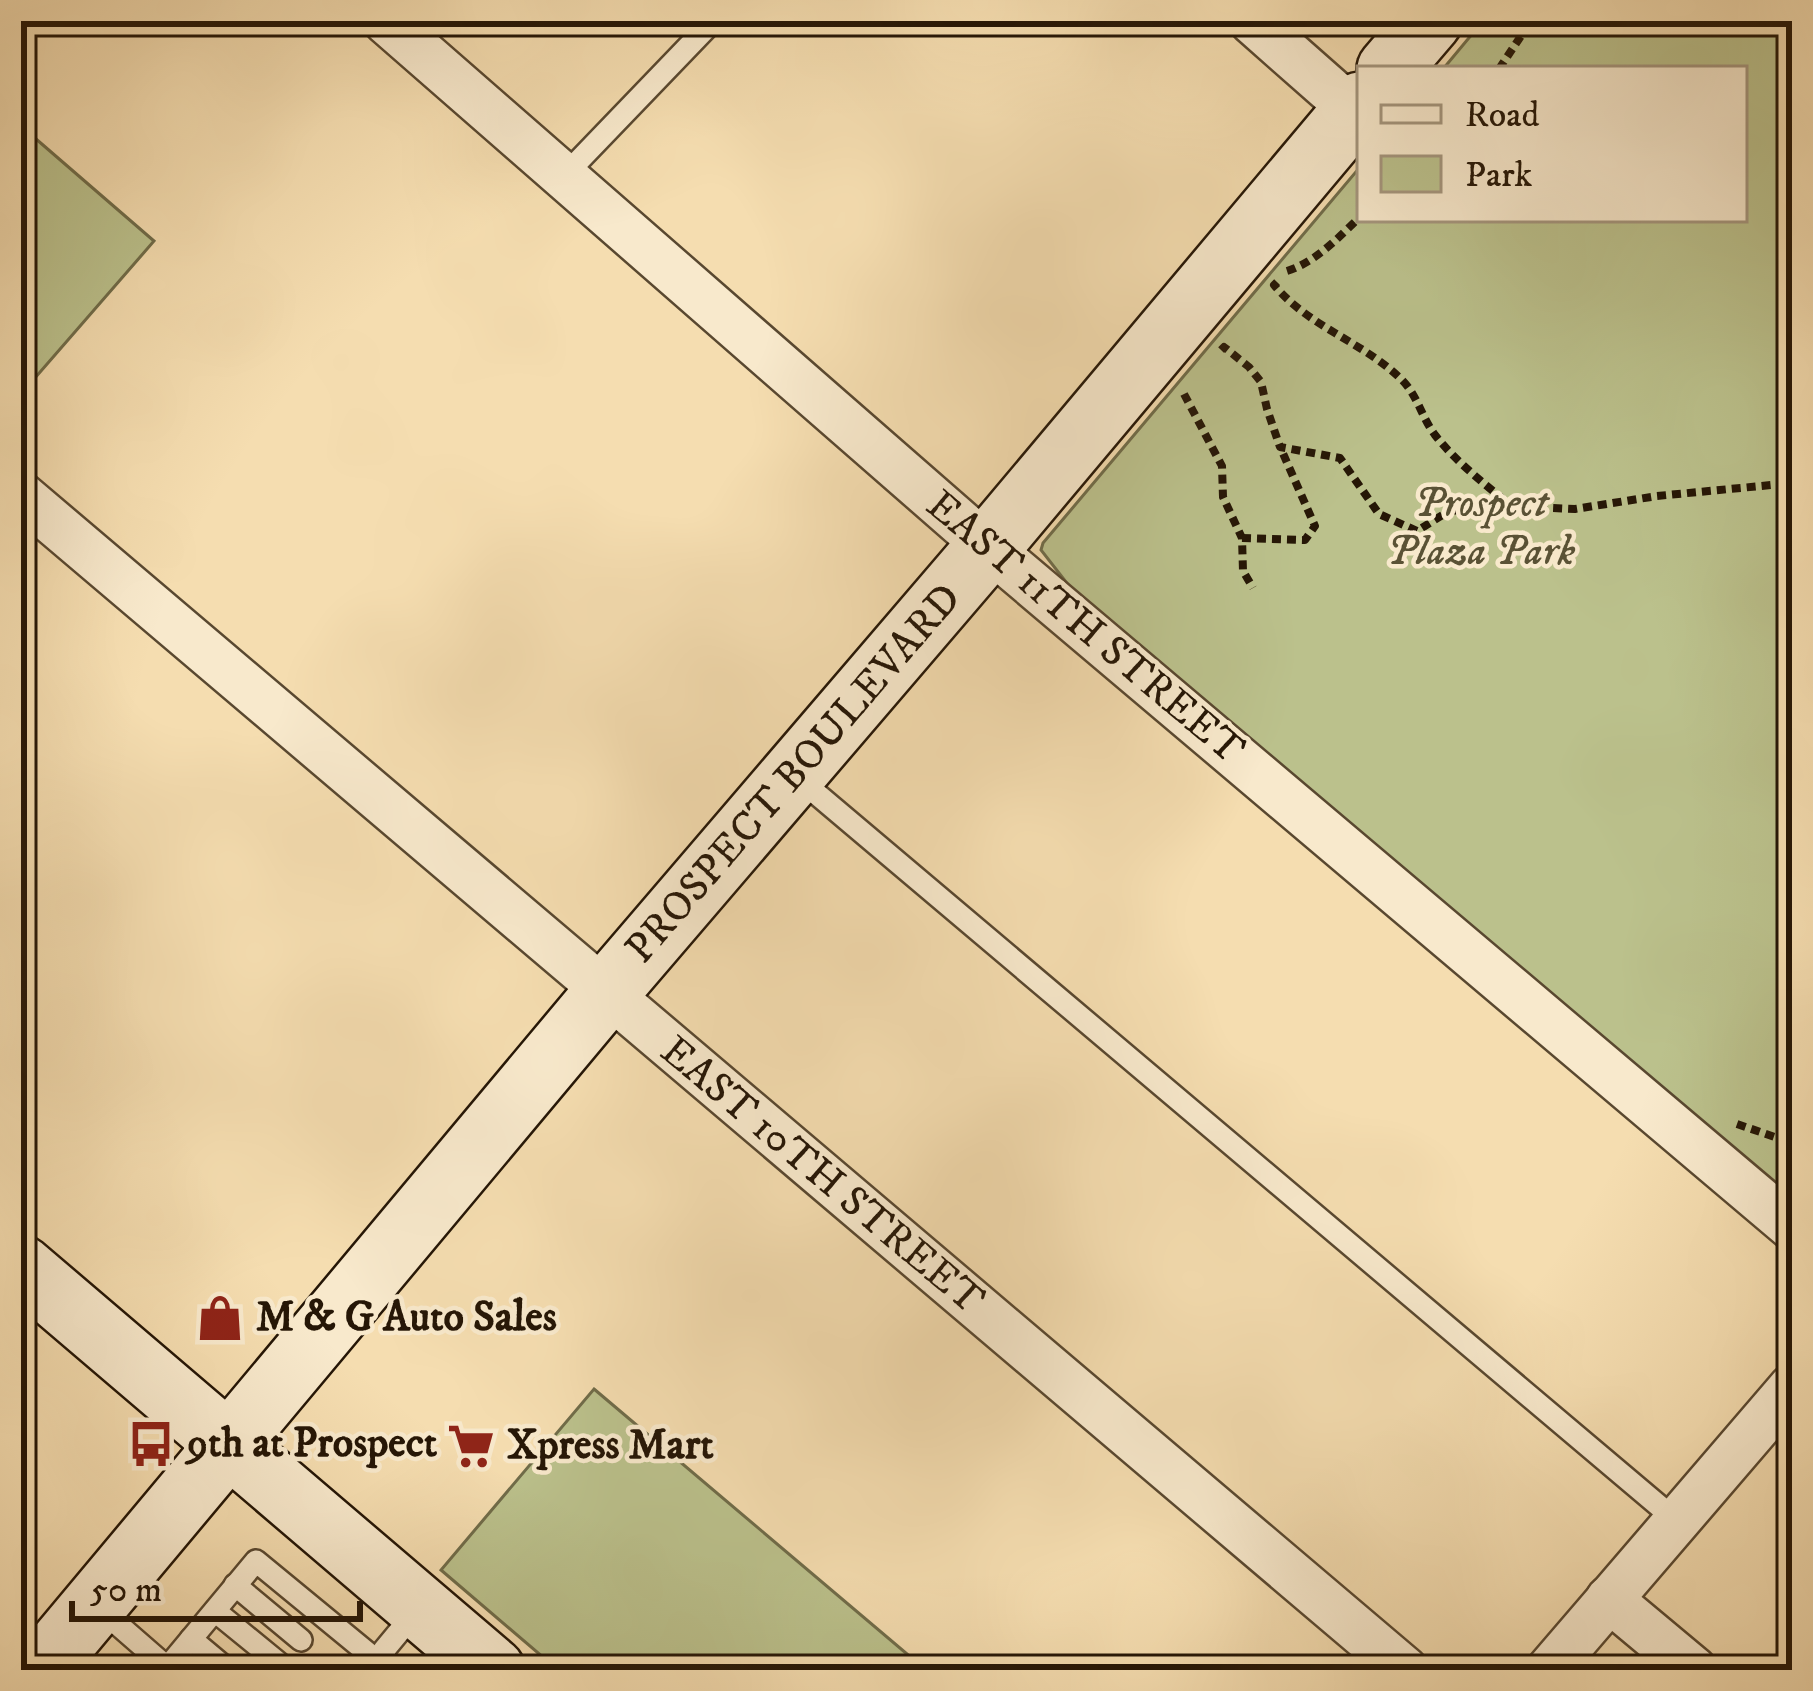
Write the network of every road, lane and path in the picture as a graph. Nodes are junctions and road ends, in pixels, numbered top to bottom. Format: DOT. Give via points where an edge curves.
graph roads {
  1 [pos="386,21"];
  2 [pos="713,21"];
  3 [pos="1252,21"];
  4 [pos="1430,21"];
  5 [pos="1531,21"];
  6 [pos="1392,66"];
  7 [pos="1501,66"];
  8 [pos="1357,88"];
  9 [pos="1357,108"];
  10 [pos="564,176"];
  11 [pos="1357,221"];
  12 [pos="1211,362"];
  13 [pos="1198,378"];
  14 [pos="1280,447"];
  15 [pos="1792,483"];
  16 [pos="21,495"];
  17 [pos="1510,506"];
  18 [pos="1242,538"];
  19 [pos="988,547"];
  20 [pos="1253,588"];
  21 [pos="794,774"];
  22 [pos="606,993"];
  23 [pos="1792,1227"];
  24 [pos="21,1267"];
  25 [pos="1792,1388"];
  26 [pos="229,1445"];
  27 [pos="1677,1521"];
  28 [pos="235,1585"];
  29 [pos="1610,1599"];
  30 [pos="94,1605"];
  31 [pos="420,1608"];
  32 [pos="215,1610"];
  33 [pos="191,1639"];
  34 [pos="302,1640"];
  35 [pos="56,1665"];
  36 [pos="280,1665"];
  37 [pos="169,1669"];
  38 [pos="385,1669"];
  39 [pos="228,1670"];
  40 [pos="494,1670"];
  41 [pos="1405,1670"];
  42 [pos="1549,1670"];
  43 [pos="1694,1670"];
  1 -- 10 [label="street, EAST 11TH STREET"];
  2 -- 10 [label="lane"];
  3 -- 8 [label="street"];
  4 -- 6 [label="main road, PROSPECT BOULEVARD"];
  5 -- 7 [label="path"];
  9 -- 19 [label="main road, PROSPECT BOULEVARD"];
  10 -- 19 [label="street, EAST 11TH STREET"];
  11 -- 17 [label="path" via="1274,285 1406,384 1433,432"];
  12 -- 14 [label="path" via="1224,347 1257,376"];
  13 -- 18 [label="path" via="1184,394 1222,466 1223,497"];
  14 -- 17 [label="path" via="1340,458 1379,514 1417,531 1449,511"];
  14 -- 18 [label="path" via="1316,526 1305,540"];
  15 -- 17 [label="path" via="1587,508"];
  16 -- 22 [label="street, EAST 10TH STREET"];
  18 -- 20 [label="path" via="1243,571"];
  19 -- 21 [label="main road, PROSPECT BOULEVARD"];
  19 -- 23 [label="street, EAST 11TH STREET"];
  21 -- 22 [label="main road, PROSPECT BOULEVARD"];
  21 -- 27 [label="lane"];
  22 -- 26 [label="main road, PROSPECT BOULEVARD"];
  22 -- 41 [label="street, EAST 10TH STREET"];
  24 -- 26 [label="main road"];
  25 -- 27 [label="street"];
  26 -- 30 [label="main road, PROSPECT BOULEVARD"];
  26 -- 31 [label="main road"];
  27 -- 29 [label="street"];
  28 -- 32 [label="lane"];
  28 -- 34 [label="lane"];
  28 -- 38 [label="lane" via="256,1561"];
  29 -- 42 [label="street"];
  29 -- 43 [label="street"];
  30 -- 35 [label="main road, PROSPECT BOULEVARD"];
  30 -- 37 [label="lane"];
  31 -- 38 [label="lane" via="384,1650"];
  31 -- 40 [label="main road"];
  32 -- 33 [label="lane"];
  32 -- 36 [label="lane"];
  33 -- 37 [label="lane"];
  33 -- 39 [label="lane"];
}
